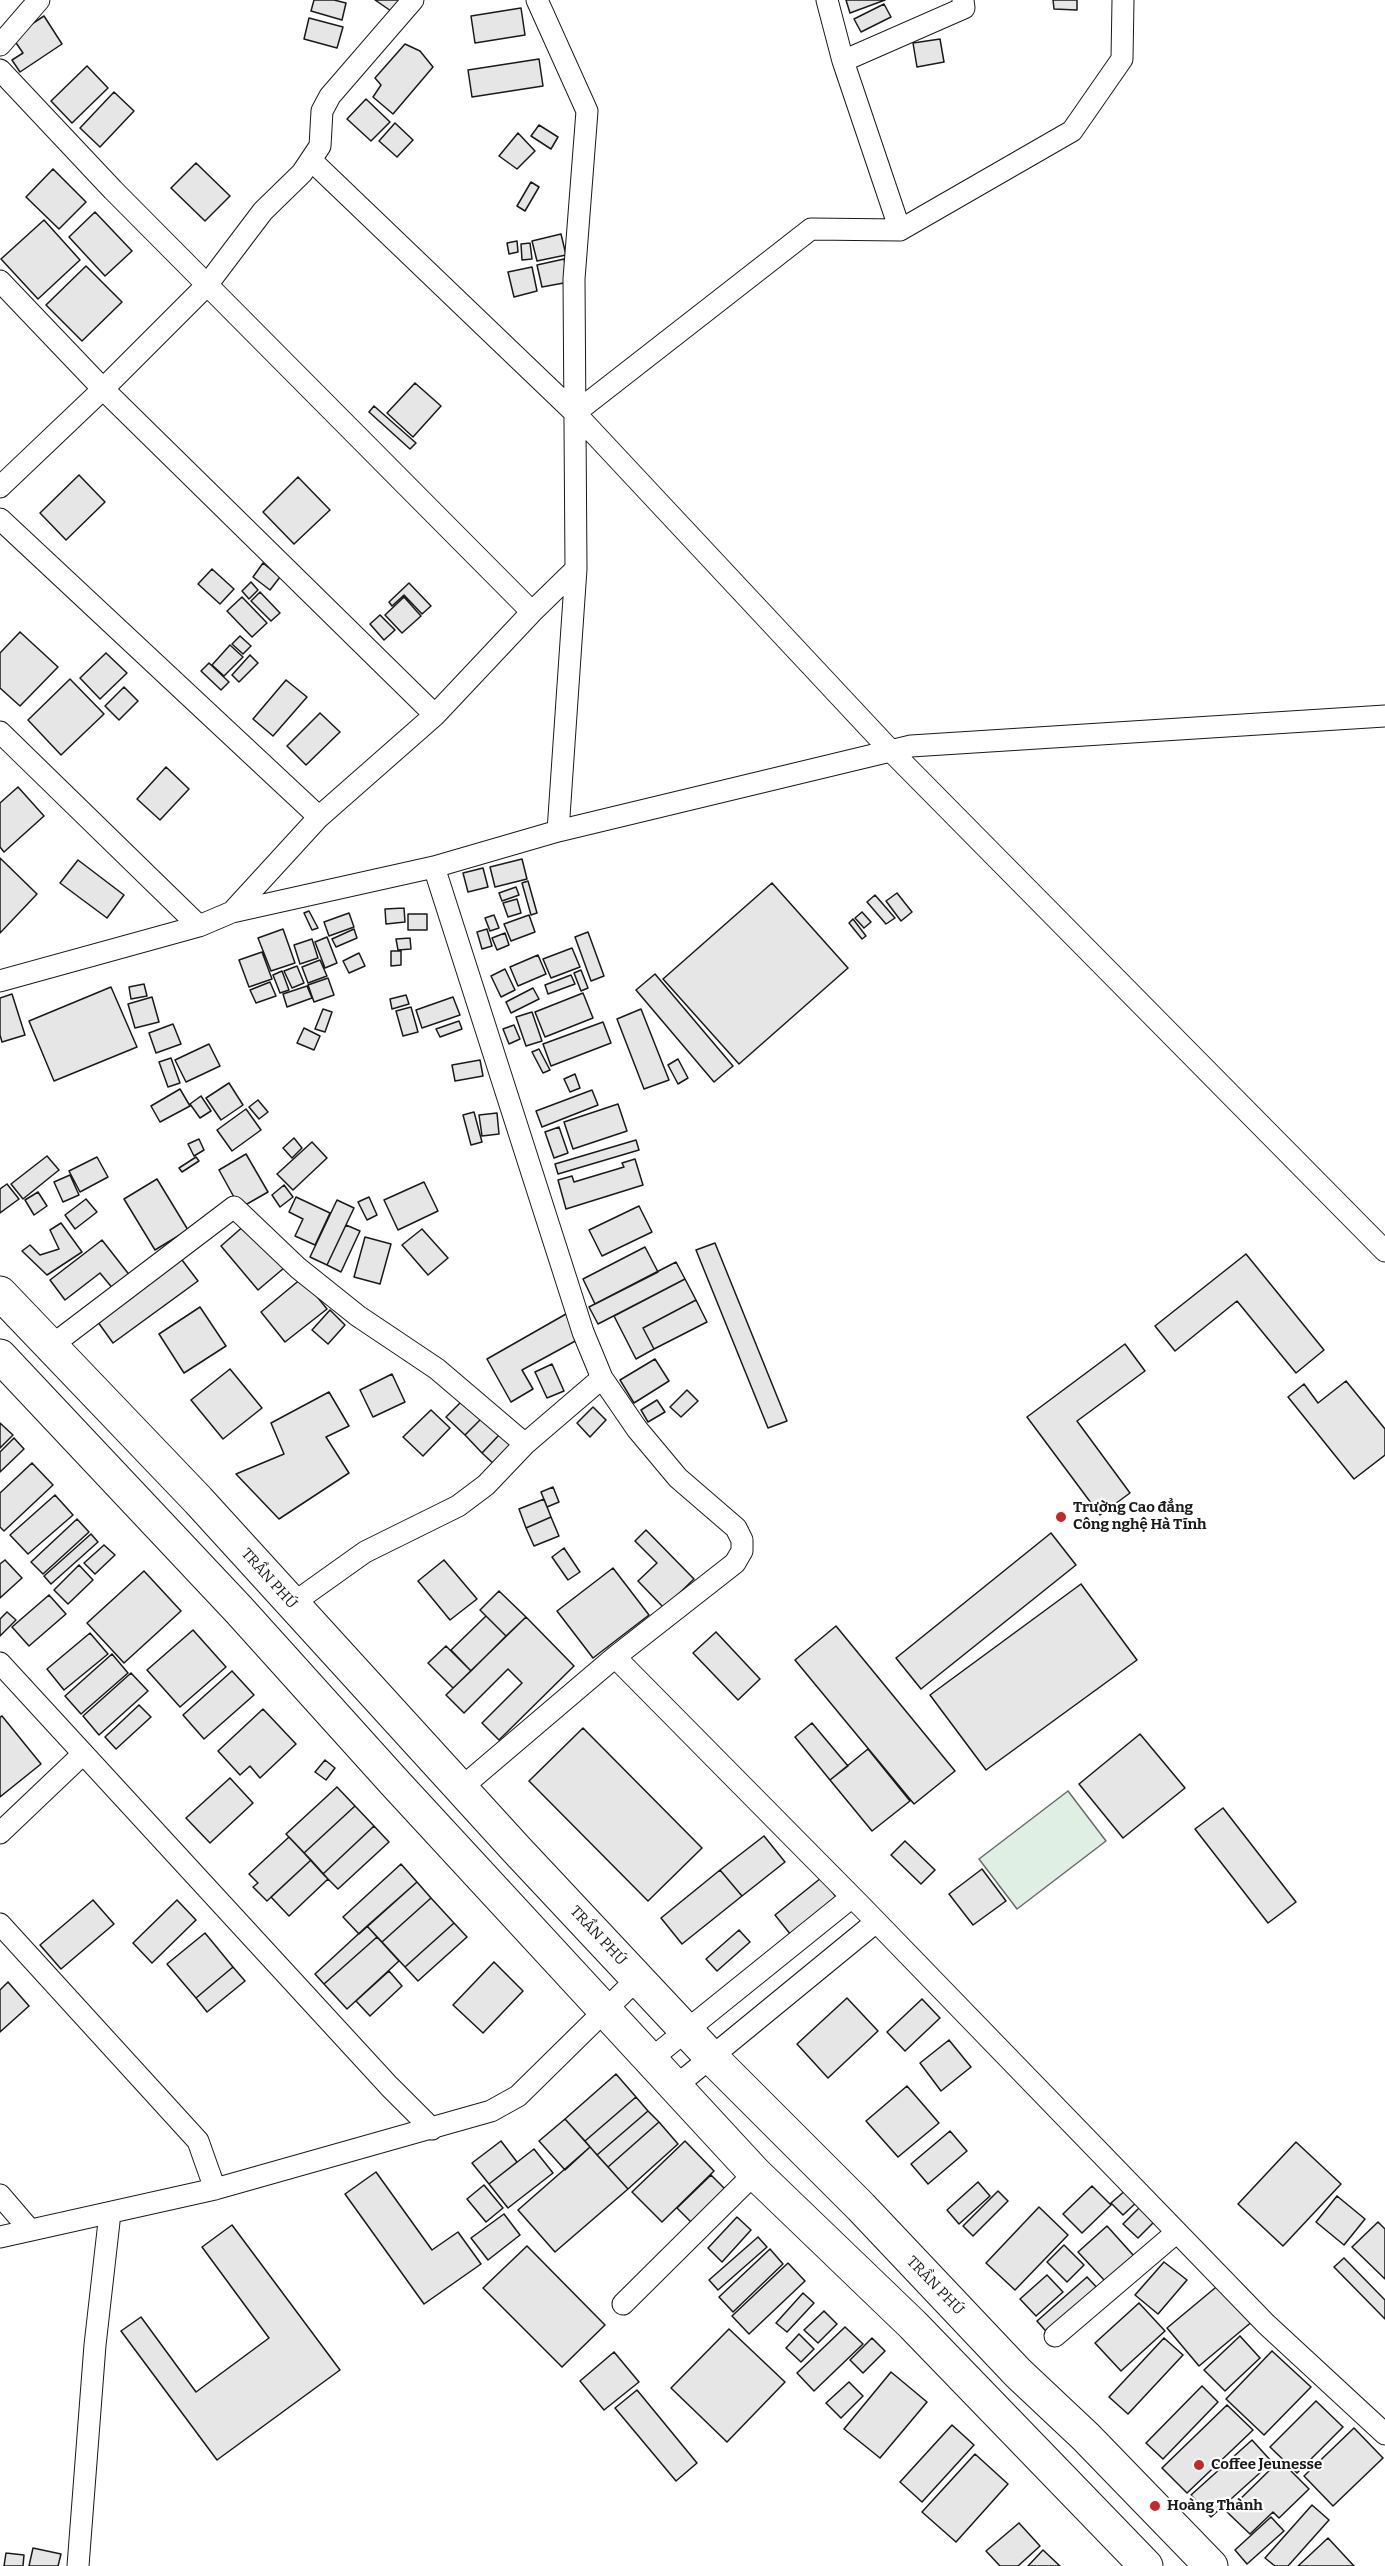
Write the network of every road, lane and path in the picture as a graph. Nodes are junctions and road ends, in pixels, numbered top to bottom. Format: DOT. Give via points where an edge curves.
graph roads {
  1 [pos="39,0"];
  2 [pos="413,0"];
  3 [pos="537,0"];
  4 [pos="827,0"];
  5 [pos="963,0"];
  6 [pos="1123,0"];
  7 [pos="0,45"];
  8 [pos="843,61"];
  9 [pos="0,70"];
  10 [pos="312,160"];
  11 [pos="900,230"];
  12 [pos="0,281"];
  13 [pos="207,285"];
  14 [pos="103,389"];
  15 [pos="574,414"];
  16 [pos="0,487"];
  17 [pos="0,519"];
  18 [pos="576,569"];
  19 [pos="532,612"];
  20 [pos="435,715"];
  21 [pos="1385,716"];
  22 [pos="0,732"];
  23 [pos="891,751"];
  24 [pos="319,817"];
  25 [pos="558,831"];
  26 [pos="434,867"];
  27 [pos="232,912"];
  28 [pos="199,926"];
  29 [pos="3,976"];
  30 [pos="1385,1251"];
  31 [pos="0,1293"];
  32 [pos="51,1346"];
  33 [pos="0,1356"];
  34 [pos="602,1378"];
  35 [pos="525,1444"];
  36 [pos="292,1604"];
  37 [pos="615,1657"];
  38 [pos="0,1664"];
  39 [pos="83,1754"];
  40 [pos="461,1788"];
  41 [pos="0,1833"];
  42 [pos="852,1897"];
  43 [pos="876,1922"];
  44 [pos="0,1924"];
  45 [pos="638,1978"];
  46 [pos="604,2010"];
  47 [pos="687,2029"];
  48 [pos="711,2057"];
  49 [pos="651,2059"];
  50 [pos="676,2085"];
  51 [pos="432,2129"];
  52 [pos="755,2173"];
  53 [pos="216,2189"];
  54 [pos="0,2195"];
  55 [pos="110,2213"];
  56 [pos="30,2230"];
  57 [pos="1177,2232"];
  58 [pos="0,2237"];
  59 [pos="623,2304"];
  60 [pos="1055,2336"];
  61 [pos="1385,2434"];
  62 [pos="78,2566"];
  63 [pos="1146,2566"];
  64 [pos="1211,2566"];
  1 -- 7 [label="street"];
  2 -- 10 [label="street" via="330,96 322,111 321,146"];
  3 -- 15 [label="street" via="587,111 574,279"];
  4 -- 8 [label="street"];
  5 -- 8 [label="street" via="964,8"];
  6 -- 11 [label="street" via="1122,59 1072,131"];
  8 -- 11 [label="street"];
  9 -- 13 [label="street"];
  10 -- 13 [label="street" via="263,211"];
  10 -- 15 [label="street"];
  11 -- 15 [label="street" via="811,229"];
  12 -- 14 [label="street"];
  13 -- 14 [label="street"];
  13 -- 19 [label="street"];
  14 -- 16 [label="street"];
  14 -- 20 [label="street"];
  15 -- 18 [label="street"];
  15 -- 23 [label="street"];
  17 -- 24 [label="street"];
  18 -- 19 [label="street"];
  18 -- 25 [label="street"];
  19 -- 20 [label="street"];
  20 -- 24 [label="street"];
  21 -- 23 [label="street" via="911,746"];
  22 -- 28 [label="street"];
  23 -- 25 [label="street"];
  23 -- 30 [label="street"];
  24 -- 27 [label="street"];
  25 -- 26 [label="street"];
  26 -- 27 [label="street"];
  26 -- 34 [label="street" via="583,1332"];
  27 -- 28 [label="street"];
  28 -- 29 [label="street"];
  31 -- 32 [label="main road, TRẦN PHÚ"];
  32 -- 35 [label="street" via="234,1207 298,1268 358,1316 437,1368"];
  32 -- 36 [label="main road, TRẦN PHÚ"];
  33 -- 46 [label="main road" via="239,1610"];
  34 -- 35 [label="street"];
  34 -- 37 [label="street" via="678,1478 736,1528 742,1540 742,1551 735,1563"];
  35 -- 36 [label="street" via="486,1485 458,1506 364,1552"];
  36 -- 40 [label="main road, TRẦN PHÚ"];
  37 -- 40 [label="street"];
  37 -- 42 [label="street"];
  38 -- 39 [label="street"];
  39 -- 41 [label="street"];
  39 -- 51 [label="street"];
  40 -- 45 [label="main road, TRẦN PHÚ"];
  42 -- 43 [label="street"];
  42 -- 47 [label="street"];
  43 -- 48 [label="street"];
  43 -- 57 [label="street"];
  44 -- 53 [label="street" via="198,2141"];
  45 -- 46 [label="street"];
  45 -- 47 [label="main road, TRẦN PHÚ"];
  46 -- 49 [label="main road"];
  46 -- 51 [label="street" via="518,2096 491,2111"];
  47 -- 48 [label="main road, TRẦN PHÚ"];
  47 -- 49 [label="street"];
  48 -- 50 [label="street"];
  48 -- 64 [label="main road, TRẦN PHÚ"];
  49 -- 50 [label="main road"];
  50 -- 52 [label="main road"];
  51 -- 53 [label="street"];
  52 -- 59 [label="street"];
  52 -- 63 [label="main road" via="913,2325"];
  53 -- 55 [label="street"];
  54 -- 56 [label="street"];
  55 -- 56 [label="street"];
  55 -- 62 [label="street" via="95,2345"];
  56 -- 58 [label="street"];
  57 -- 60 [label="street"];
  57 -- 61 [label="street" via="1266,2324"];
}
